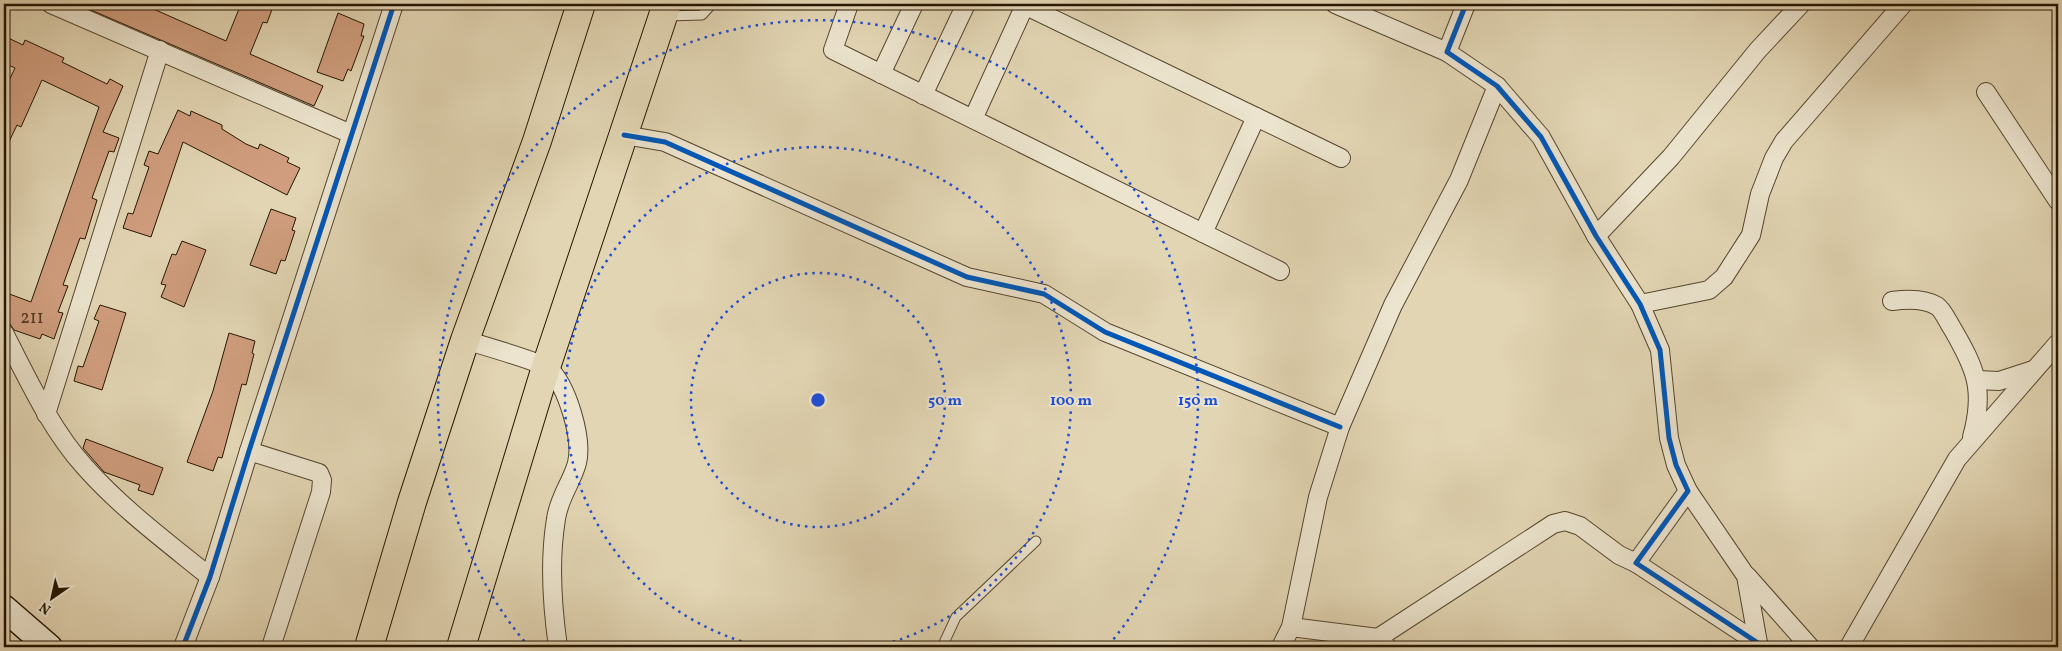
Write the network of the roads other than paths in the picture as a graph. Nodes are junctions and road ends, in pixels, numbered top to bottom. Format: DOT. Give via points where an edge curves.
graph roads {
  1 [pos="51,4"];
  2 [pos="394,4"];
  3 [pos="581,4"];
  4 [pos="712,4"];
  5 [pos="849,4"];
  6 [pos="914,4"];
  7 [pos="966,4"];
  8 [pos="1023,4"];
  9 [pos="1335,4"];
  10 [pos="1466,4"];
  11 [pos="1802,4"];
  12 [pos="1903,4"];
  13 [pos="665,10"];
  14 [pos="160,50"];
  15 [pos="1447,52"];
  16 [pos="881,74"];
  17 [pos="1497,86"];
  18 [pos="1986,92"];
  19 [pos="923,95"];
  20 [pos="1256,117"];
  21 [pos="973,119"];
  22 [pos="352,134"];
  23 [pos="624,135"];
  24 [pos="1341,158"];
  25 [pos="2058,201"];
  26 [pos="1203,233"];
  27 [pos="1596,236"];
  28 [pos="1280,271"];
  29 [pos="1892,301"];
  30 [pos="1640,304"];
  31 [pos="4,333"];
  32 [pos="465,340"];
  33 [pos="2058,343"];
  34 [pos="546,367"];
  35 [pos="2035,369"];
  36 [pos="1977,380"];
  37 [pos="46,414"];
  38 [pos="1340,427"];
  39 [pos="1970,442"];
  40 [pos="249,451"];
  41 [pos="1688,491"];
  42 [pos="1036,541"];
  43 [pos="1636,563"];
  44 [pos="210,576"];
  45 [pos="1746,576"];
  46 [pos="4,608"];
  47 [pos="1291,627"];
  48 [pos="1382,642"];
  49 [pos="1800,644"];
  50 [pos="1759,645"];
  51 [pos="48,647"];
  52 [pos="183,647"];
  53 [pos="271,647"];
  54 [pos="369,647"];
  55 [pos="461,647"];
  56 [pos="558,647"];
  57 [pos="942,647"];
  58 [pos="1281,647"];
  59 [pos="1849,647"];
  1 -- 14 [label="street"];
  2 -- 22 [label="street"];
  3 -- 32 [label="main road" via="537,141"];
  4 -- 13 [label="lane" via="702,15"];
  5 -- 16 [label="street" via="833,50"];
  6 -- 16 [label="street"];
  7 -- 19 [label="street"];
  8 -- 20 [label="street"];
  8 -- 21 [label="street"];
  9 -- 15 [label="street"];
  10 -- 15 [label="street"];
  11 -- 27 [label="street" via="1758,50 1671,157"];
  12 -- 30 [label="street" via="1784,141 1760,194 1750,235 1724,277 1709,290"];
  13 -- 23 [label="main road"];
  14 -- 22 [label="street"];
  14 -- 37 [label="street"];
  15 -- 17 [label="street"];
  16 -- 19 [label="street"];
  17 -- 27 [label="street" via="1541,136"];
  17 -- 38 [label="street" via="1459,180 1393,305"];
  18 -- 25 [label="street"];
  19 -- 21 [label="street"];
  20 -- 24 [label="street"];
  20 -- 26 [label="street"];
  21 -- 26 [label="street"];
  22 -- 40 [label="street"];
  23 -- 34 [label="main road"];
  23 -- 38 [label="street" via="665,142 967,277 1044,294 1105,332"];
  26 -- 28 [label="street"];
  27 -- 30 [label="street"];
  29 -- 36 [label="street" via="1927,301 1939,307 1964,349"];
  30 -- 41 [label="street" via="1660,350 1669,438 1676,465"];
  31 -- 37 [label="street"];
  32 -- 34 [label="street"];
  32 -- 54 [label="main road"];
  33 -- 35 [label="street"];
  34 -- 55 [label="main road"];
  34 -- 56 [label="street" via="561,383 580,449 577,465 561,496 556,519 552,600"];
  35 -- 36 [label="street" via="1999,381"];
  35 -- 39 [label="street"];
  36 -- 39 [label="street" via="1978,414"];
  37 -- 44 [label="street" via="84,466 132,513"];
  38 -- 47 [label="street" via="1318,497"];
  39 -- 59 [label="street" via="1957,459"];
  40 -- 44 [label="street"];
  40 -- 53 [label="street" via="319,473 322,480 321,492"];
  41 -- 43 [label="street"];
  41 -- 45 [label="street"];
  42 -- 57 [label="lane" via="956,617"];
  43 -- 48 [label="street" via="1619,555 1580,526 1565,521 1553,524"];
  43 -- 50 [label="street"];
  44 -- 52 [label="street"];
  45 -- 49 [label="street"];
  45 -- 50 [label="street"];
  46 -- 51 [label="main road"];
  47 -- 48 [label="street"];
  47 -- 58 [label="street"];
}
